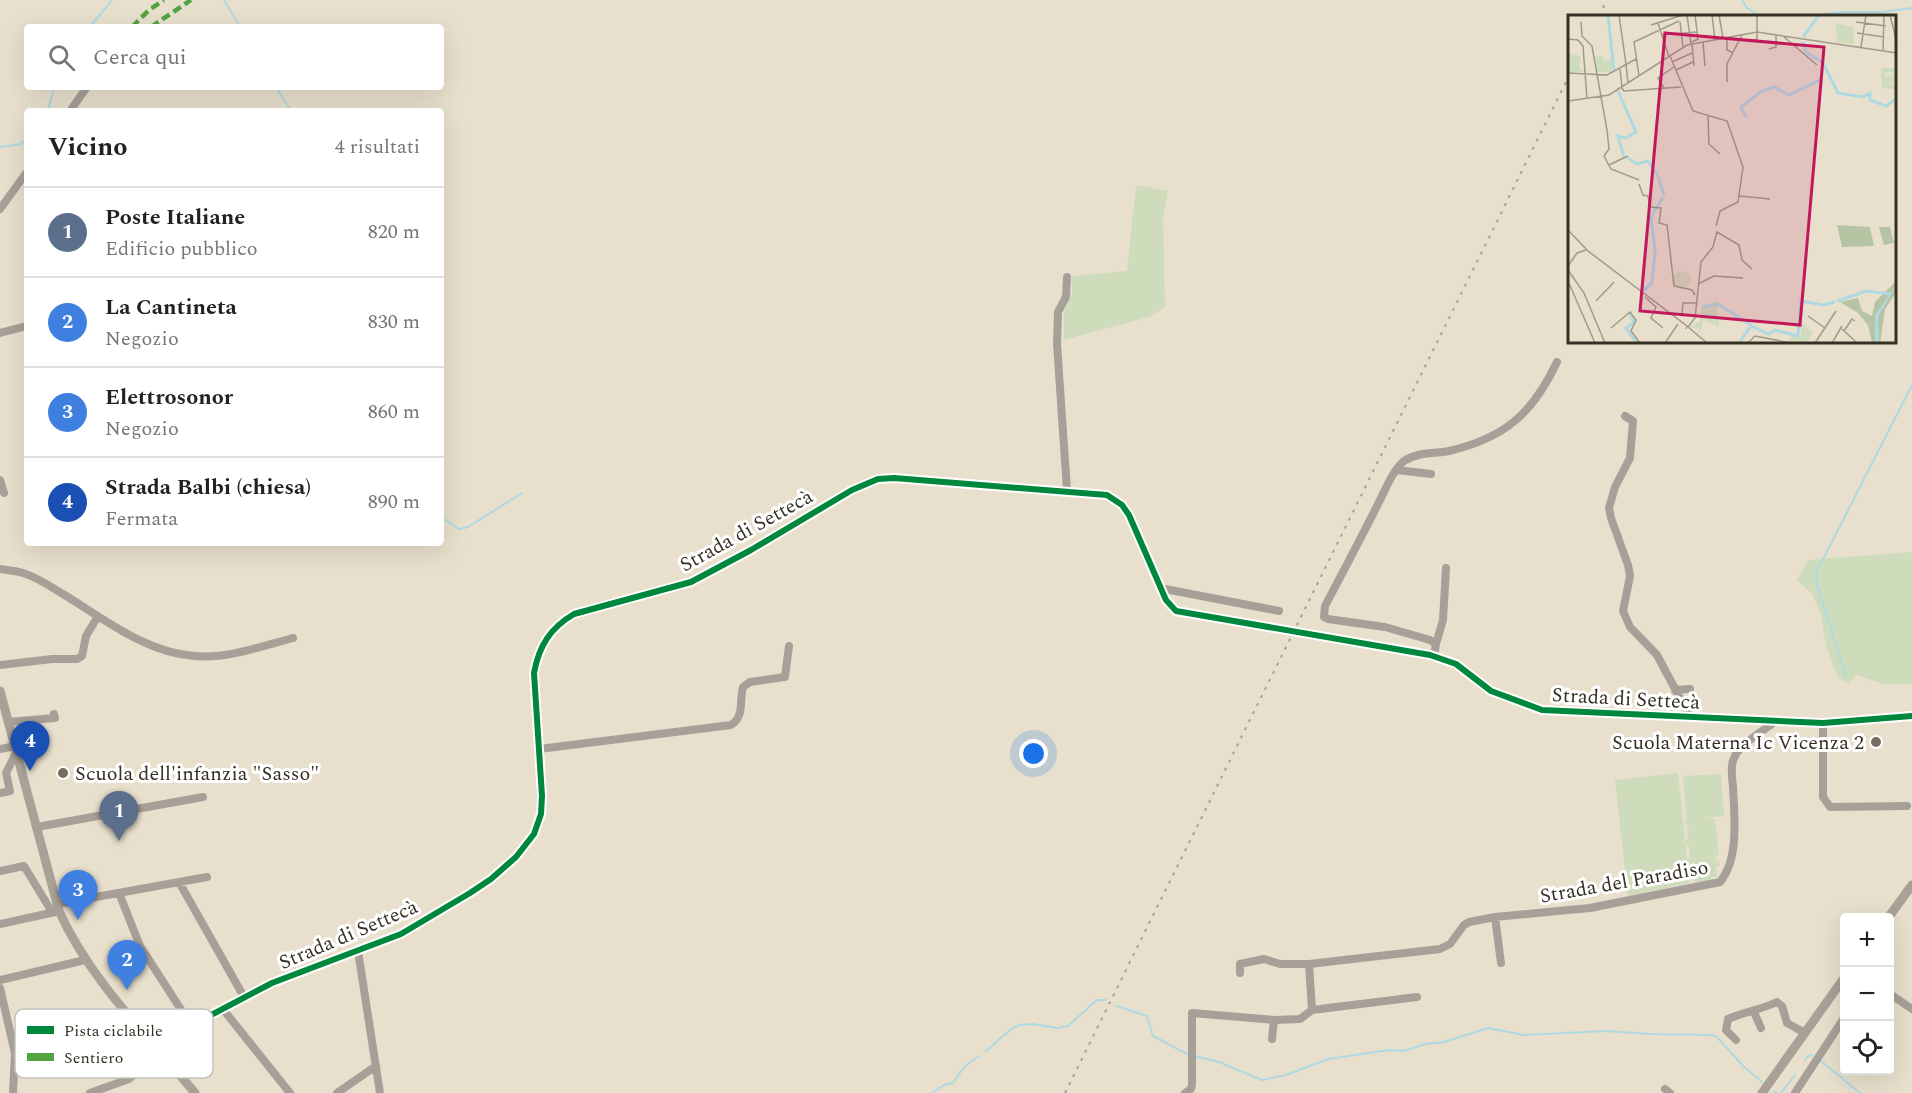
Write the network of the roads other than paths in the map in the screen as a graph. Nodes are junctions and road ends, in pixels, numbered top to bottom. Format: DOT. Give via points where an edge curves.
graph roads {
  1 [pos="85,90"];
  2 [pos="72,108"];
  3 [pos="24,176"];
  4 [pos="0,209"];
  5 [pos="1067,277"];
  6 [pos="24,327"];
  7 [pos="0,333"];
  8 [pos="1557,362"];
  9 [pos="1625,416"];
  10 [pos="1397,470"];
  11 [pos="1431,474"];
  12 [pos="0,480"];
  13 [pos="1067,490"];
  14 [pos="4,493"];
  15 [pos="1446,568"];
  16 [pos="0,569"];
  17 [pos="1160,588"];
  18 [pos="1279,611"];
  19 [pos="98,616"];
  20 [pos="1284,630"];
  21 [pos="1310,634"];
  22 [pos="293,638"];
  23 [pos="1436,644"];
  24 [pos="789,646"];
  25 [pos="1434,656"];
  26 [pos="0,665"];
  27 [pos="1690,689"];
  28 [pos="1675,690"];
  29 [pos="0,694"];
  30 [pos="1884,708"];
  31 [pos="54,714"];
  32 [pos="1912,716"];
  33 [pos="1690,717"];
  34 [pos="1884,718"];
  35 [pos="1776,721"];
  36 [pos="8,722"];
  37 [pos="1823,723"];
  38 [pos="0,749"];
  39 [pos="16,749"];
  40 [pos="539,749"];
  41 [pos="0,793"];
  42 [pos="203,796"];
  43 [pos="1908,806"];
  44 [pos="37,827"];
  45 [pos="0,871"];
  46 [pos="207,877"];
  47 [pos="179,882"];
  48 [pos="1912,885"];
  49 [pos="120,893"];
  50 [pos="56,909"];
  51 [pos="1892,913"];
  52 [pos="1495,917"];
  53 [pos="0,924"];
  54 [pos="358,951"];
  55 [pos="85,960"];
  56 [pos="1501,963"];
  57 [pos="1309,964"];
  58 [pos="1240,973"];
  59 [pos="0,980"];
  60 [pos="1840,985"];
  61 [pos="0,988"];
  62 [pos="244,997"];
  63 [pos="1417,997"];
  64 [pos="1894,997"];
  65 [pos="222,1008"];
  66 [pos="125,1009"];
  67 [pos="181,1009"];
  68 [pos="1912,1009"];
  69 [pos="1312,1010"];
  70 [pos="1754,1012"];
  71 [pos="213,1013"];
  72 [pos="1274,1020"];
  73 [pos="1843,1021"];
  74 [pos="1761,1028"];
  75 [pos="1805,1033"];
  76 [pos="1272,1039"];
  77 [pos="1736,1040"];
  78 [pos="376,1066"];
  79 [pos="130,1078"];
  80 [pos="182,1078"];
  81 [pos="13,1093"];
  82 [pos="90,1093"];
  83 [pos="195,1093"];
  84 [pos="290,1093"];
  85 [pos="336,1093"];
  86 [pos="380,1093"];
  87 [pos="1188,1093"];
  88 [pos="1762,1093"];
  89 [pos="1795,1093"];
  1 -- 2 [label="street"];
  3 -- 4 [label="street"];
  5 -- 13 [label="street" via="1066,297 1058,312 1057,344"];
  6 -- 7 [label="street"];
  8 -- 10 [label="street" via="1538,397 1502,431 1460,448 1414,456"];
  9 -- 28 [label="street, Strada di Settecà" via="1633,422 1630,458 1614,487 1609,508 1630,576 1623,611 1630,627 1657,655"];
  10 -- 11 [label="street"];
  10 -- 23 [label="street" via="1325,606 1324,617 1419,635"];
  12 -- 14 [label="street"];
  13 -- 17 [label="street, Strada di Settecà" via="1107,495 1122,505"];
  13 -- 40 [label="street, Strada di Settecà" via="878,479 834,499 691,582 574,614 552,631 537,658 534,673"];
  15 -- 23 [label="street" via="1443,620"];
  16 -- 19 [label="street" via="23,573"];
  17 -- 18 [label="street"];
  17 -- 20 [label="street, Strada di Settecà" via="1176,611"];
  19 -- 22 [label="street" via="160,649 194,656 219,656"];
  19 -- 26 [label="street" via="78,659"];
  21 -- 25 [label="street, Strada di Settecà"];
  23 -- 25 [label="street"];
  24 -- 40 [label="street" via="785,677 750,682 743,687 741,714 731,725"];
  25 -- 33 [label="street, Strada di Settecà" via="1456,664 1491,691 1542,710"];
  27 -- 28 [label="street, Strada di Settecà"];
  28 -- 33 [label="street, Strada di Settecà"];
  29 -- 36 [label="main road"];
  30 -- 34 [label="street"];
  31 -- 36 [label="street" via="55,718"];
  32 -- 34 [label="street, Strada di Settecà"];
  33 -- 35 [label="street, Strada di Settecà"];
  34 -- 37 [label="street, Strada di Settecà"];
  35 -- 37 [label="street, Strada di Settecà"];
  35 -- 52 [label="street, Strada del Paradiso" via="1734,758 1734,843 1720,882 1590,908"];
  36 -- 39 [label="main road"];
  37 -- 43 [label="street" via="1823,797 1830,807"];
  38 -- 39 [label="street"];
  39 -- 41 [label="street" via="6,773 10,790"];
  39 -- 44 [label="main road"];
  40 -- 54 [label="street, Strada di Settecà" via="541,814 534,834 516,856 491,879 419,924"];
  42 -- 44 [label="street"];
  44 -- 50 [label="main road"];
  45 -- 50 [label="street" via="24,866"];
  46 -- 47 [label="street"];
  47 -- 49 [label="street"];
  47 -- 62 [label="street"];
  48 -- 51 [label="main road"];
  49 -- 50 [label="street"];
  49 -- 67 [label="street" via="140,946"];
  50 -- 53 [label="street"];
  50 -- 55 [label="main road"];
  52 -- 56 [label="street"];
  52 -- 57 [label="street, Strada del Paradiso" via="1464,925 1450,944 1440,949"];
  54 -- 62 [label="street, Strada di Settecà"];
  54 -- 78 [label="street"];
  55 -- 59 [label="street"];
  55 -- 66 [label="main road"];
  57 -- 58 [label="street, Strada del Paradiso" via="1264,959 1240,964"];
  57 -- 69 [label="street"];
  60 -- 75 [label="main road"];
  61 -- 81 [label="street" via="15,1053"];
  62 -- 65 [label="street, Strada di Settecà"];
  63 -- 69 [label="street"];
  64 -- 68 [label="street"];
  65 -- 71 [label="street, Strada di Settecà"];
  65 -- 84 [label="street"];
  69 -- 72 [label="street" via="1300,1019"];
  70 -- 74 [label="street"];
  70 -- 75 [label="street" via="1780,1003 1787,1023"];
  70 -- 77 [label="street" via="1728,1019 1726,1030"];
  72 -- 76 [label="street"];
  72 -- 87 [label="street" via="1192,1013 1192,1084"];
  73 -- 89 [label="street"];
  75 -- 88 [label="main road"];
  78 -- 85 [label="street"];
  78 -- 86 [label="street"];
  79 -- 82 [label="street, Strada di Settecà"];
  80 -- 83 [label="main road"];
}
